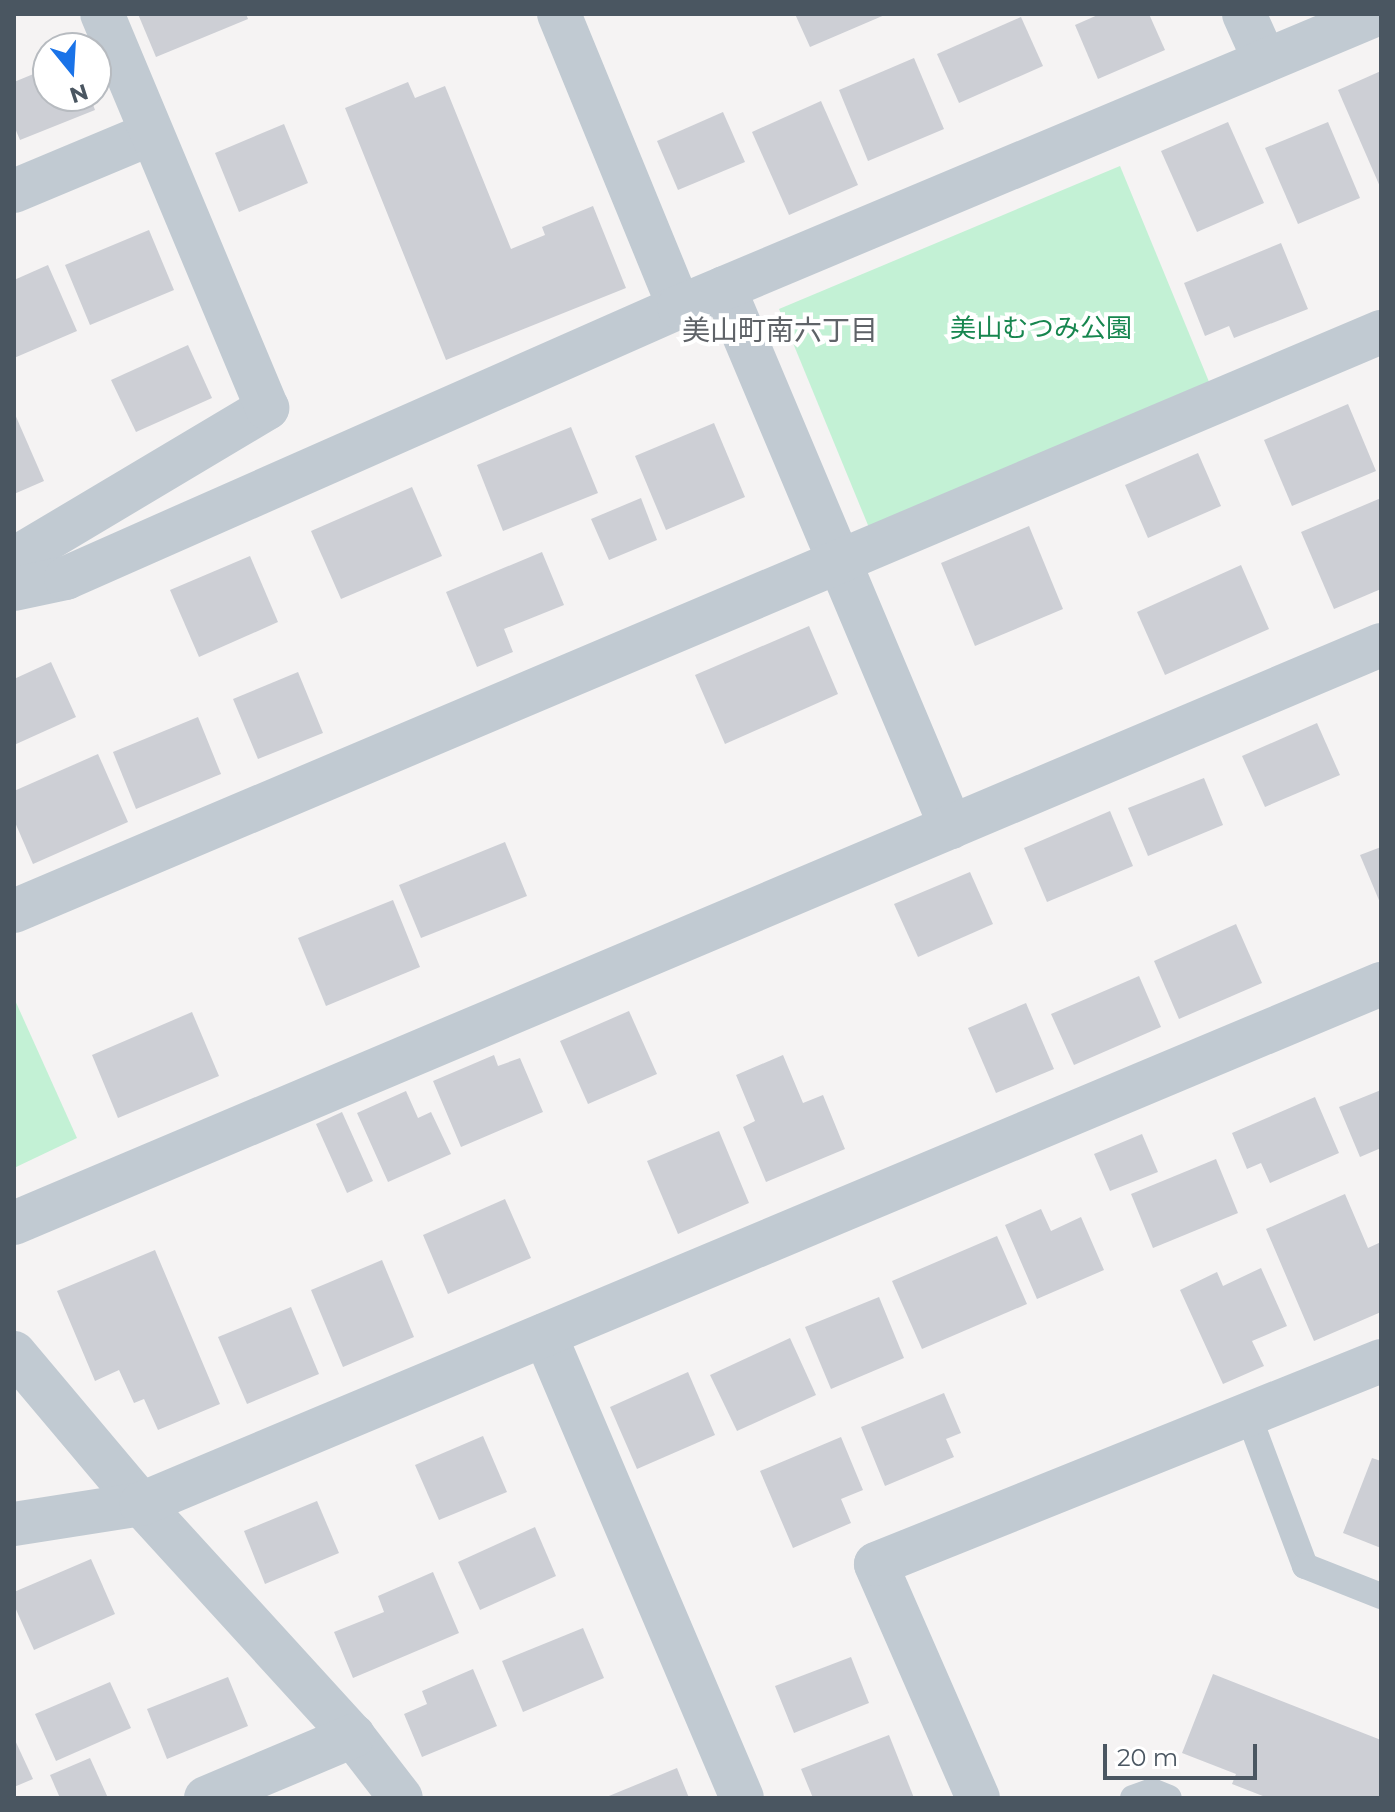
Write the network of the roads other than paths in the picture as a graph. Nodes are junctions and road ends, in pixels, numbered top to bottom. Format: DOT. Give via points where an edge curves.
graph roads {
  1 [pos="102,14"];
  2 [pos="559,14"];
  3 [pos="1244,14"];
  4 [pos="1377,14"];
  5 [pos="1265,61"];
  6 [pos="150,134"];
  7 [pos="14,191"];
  8 [pos="724,288"];
  9 [pos="679,307"];
  10 [pos="1381,332"];
  11 [pos="14,559"];
  12 [pos="837,563"];
  13 [pos="14,589"];
  14 [pos="1381,645"];
  15 [pos="951,827"];
  16 [pos="14,911"];
  17 [pos="1381,984"];
  18 [pos="14,1223"];
  19 [pos="545,1335"];
  20 [pos="14,1353"];
  21 [pos="1381,1361"];
  22 [pos="1249,1417"];
  23 [pos="141,1504"];
  24 [pos="14,1524"];
  25 [pos="1381,1596"];
  26 [pos="353,1736"];
  27 [pos="206,1798"];
  28 [pos="401,1798"];
  29 [pos="742,1798"];
  30 [pos="978,1798"];
  31 [pos="1133,1798"];
  32 [pos="1169,1798"];
  1 -- 6 [label="street"];
  2 -- 9 [label="street"];
  3 -- 5 [label="street"];
  4 -- 5 [label="street"];
  5 -- 8 [label="street"];
  6 -- 7 [label="street"];
  6 -- 11 [label="street" via="267,408"];
  8 -- 9 [label="street"];
  8 -- 12 [label="street"];
  9 -- 13 [label="street" via="66,578"];
  10 -- 12 [label="street"];
  12 -- 15 [label="street"];
  12 -- 16 [label="street"];
  14 -- 15 [label="street"];
  15 -- 18 [label="street"];
  17 -- 19 [label="street"];
  19 -- 23 [label="street"];
  19 -- 29 [label="street"];
  20 -- 23 [label="street"];
  21 -- 22 [label="street"];
  22 -- 25 [label="lane" via="1305,1566"];
  22 -- 30 [label="street" via="876,1564"];
  23 -- 24 [label="street"];
  23 -- 26 [label="street"];
  26 -- 27 [label="street"];
  26 -- 28 [label="street"];
  31 -- 32 [label="lane" via="1152,1791"];
}
